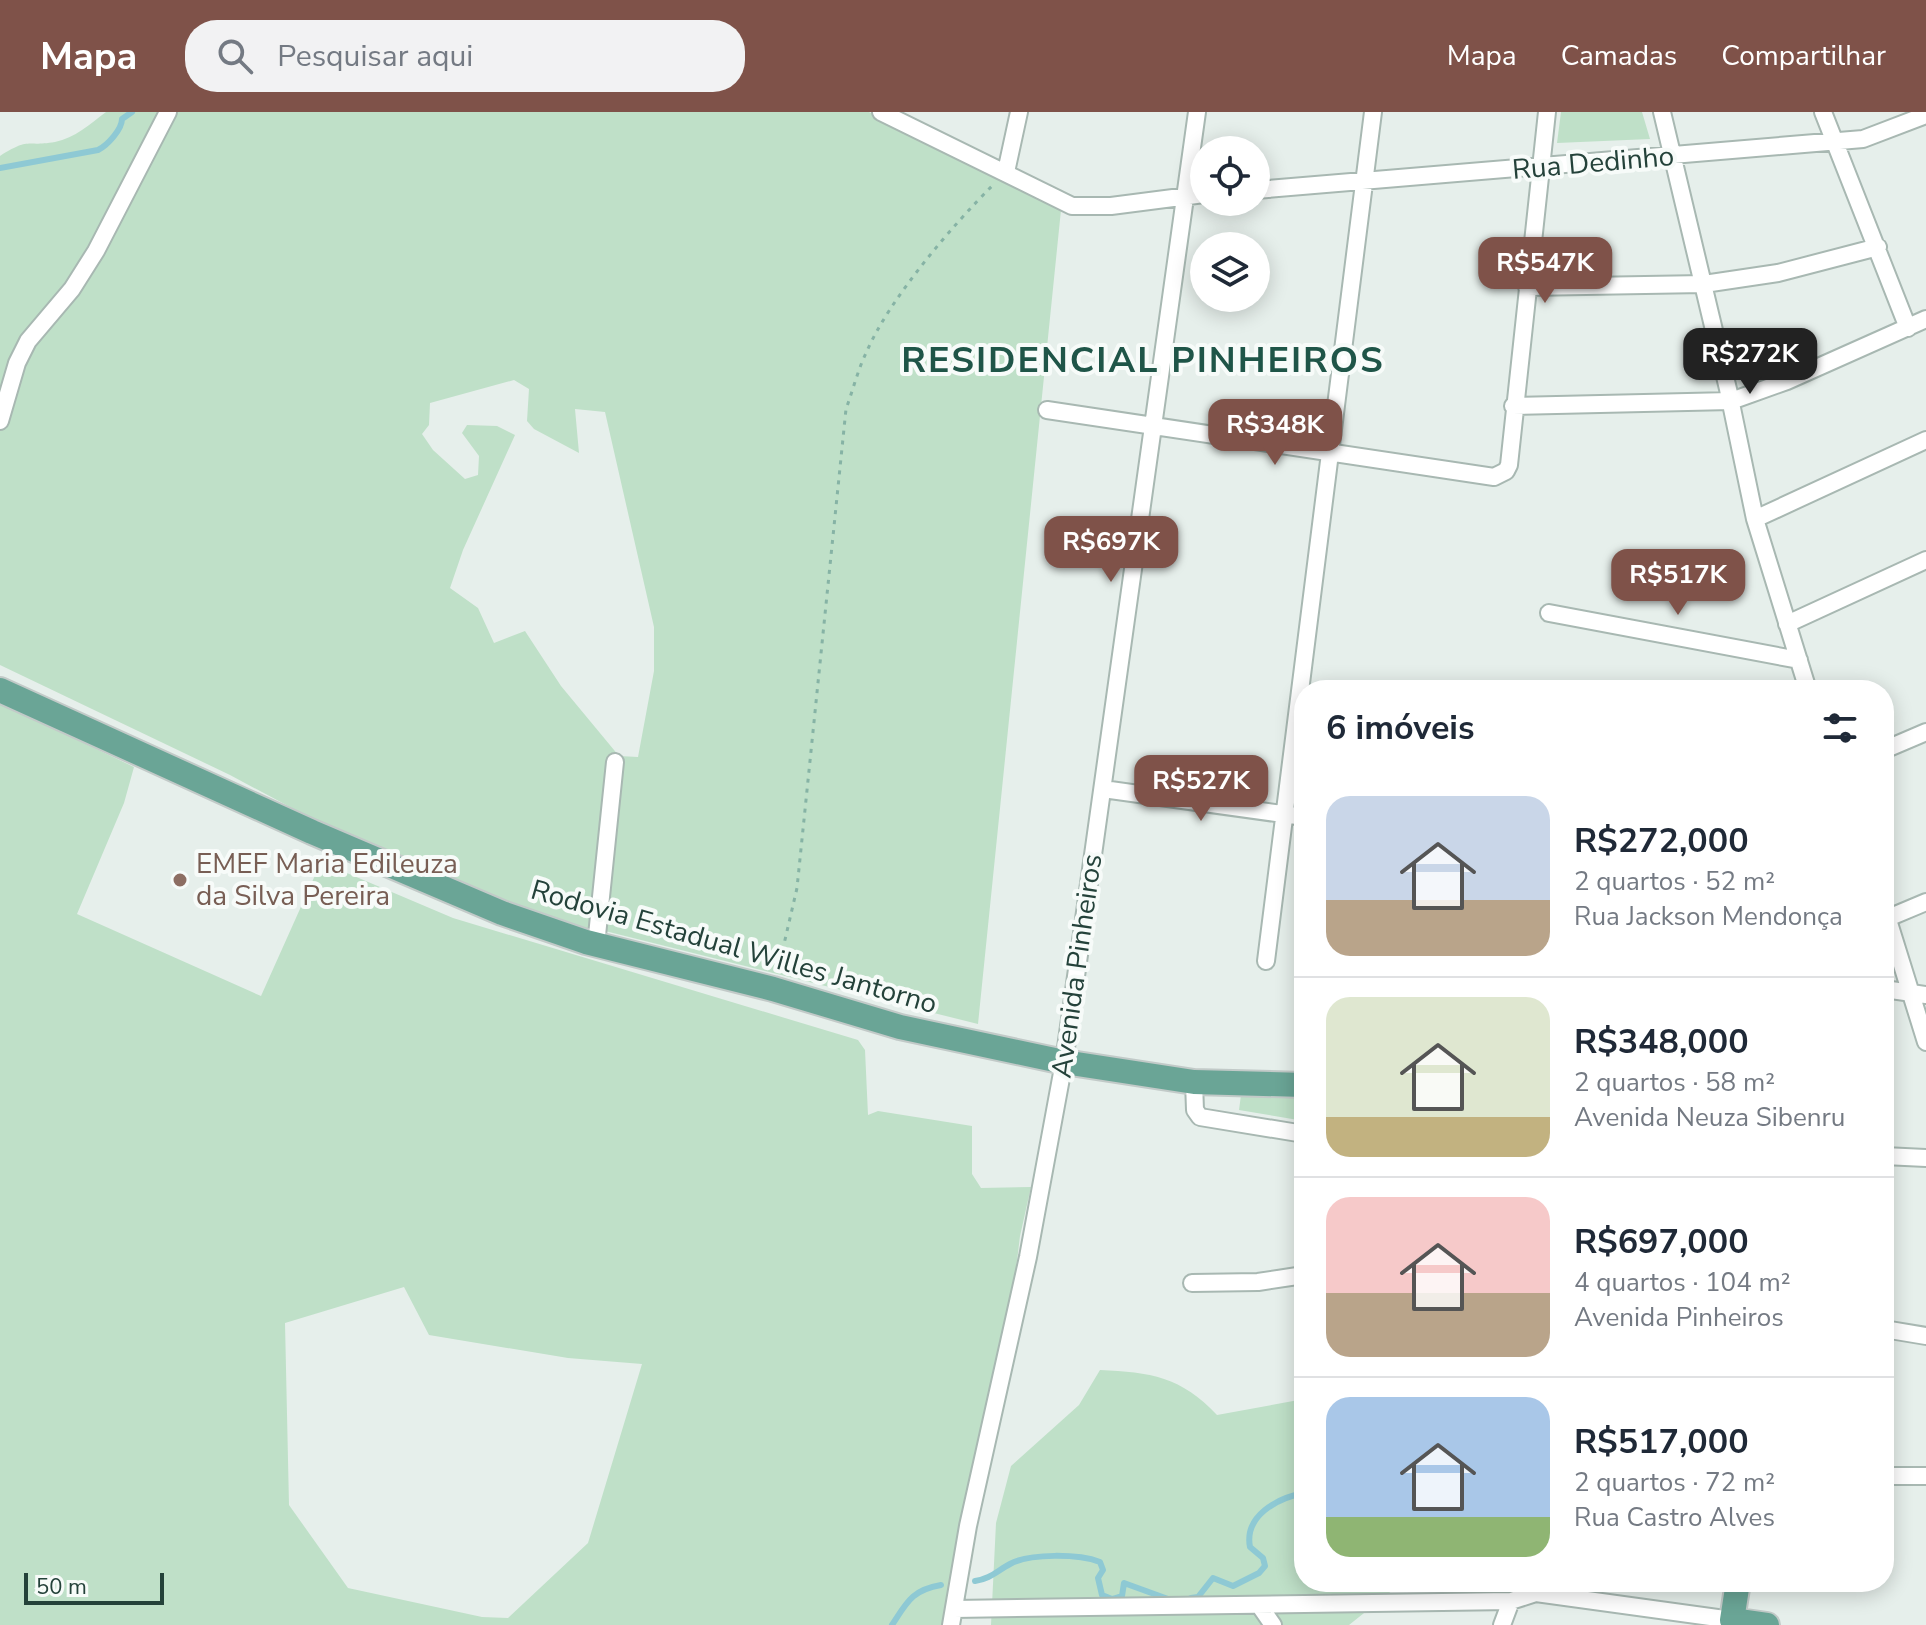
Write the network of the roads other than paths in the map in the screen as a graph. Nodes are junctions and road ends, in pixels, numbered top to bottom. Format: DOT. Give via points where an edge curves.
graph roads {
  1 [pos="168,112"];
  2 [pos="881,112"];
  3 [pos="1019,112"];
  4 [pos="1197,112"];
  5 [pos="1373,112"];
  6 [pos="1547,112"];
  7 [pos="1662,112"];
  8 [pos="1823,112"];
  9 [pos="1926,115"];
  10 [pos="1836,142"];
  11 [pos="1674,156"];
  12 [pos="1541,168"];
  13 [pos="1006,172"];
  14 [pos="1363,182"];
  15 [pos="1270,189"];
  16 [pos="1186,196"];
  17 [pos="1190,196"];
  18 [pos="1878,247"];
  19 [pos="1704,284"];
  20 [pos="1527,287"];
  21 [pos="1926,319"];
  22 [pos="1908,328"];
  23 [pos="1731,401"];
  24 [pos="1513,406"];
  25 [pos="1047,410"];
  26 [pos="0,421"];
  27 [pos="1153,428"];
  28 [pos="1926,440"];
  29 [pos="1332,455"];
  30 [pos="1755,519"];
  31 [pos="1926,560"];
  32 [pos="1549,613"];
  33 [pos="1787,624"];
  34 [pos="1799,660"];
  35 [pos="1303,680"];
  36 [pos="1805,680"];
  37 [pos="0,690"];
  38 [pos="1926,732"];
  39 [pos="1894,746"];
  40 [pos="1294,752"];
  41 [pos="615,762"];
  42 [pos="1103,789"];
  43 [pos="1286,814"];
  44 [pos="1294,815"];
  45 [pos="1926,902"];
  46 [pos="1894,911"];
  47 [pos="1894,932"];
  48 [pos="596,945"];
  49 [pos="1266,961"];
  50 [pos="1894,990"];
  51 [pos="1920,994"];
  52 [pos="1926,1042"];
  53 [pos="1064,1062"];
  54 [pos="1194,1082"];
  55 [pos="1294,1085"];
  56 [pos="1294,1132"];
  57 [pos="1894,1156"];
  58 [pos="1926,1158"];
  59 [pos="1294,1277"];
  60 [pos="1192,1283"];
  61 [pos="1894,1331"];
  62 [pos="1926,1336"];
  63 [pos="1894,1476"];
  64 [pos="1926,1476"];
  65 [pos="1737,1592"];
  66 [pos="1511,1601"];
  67 [pos="1259,1605"];
  68 [pos="952,1617"];
  69 [pos="1732,1623"];
  70 [pos="1273,1625"];
  71 [pos="1502,1625"];
  72 [pos="1767,1625"];
  1 -- 26 [label="street" via="96,251 28,341"];
  2 -- 13 [label="street"];
  3 -- 13 [label="street"];
  4 -- 16 [label="street, Avenida Pinheiros"];
  5 -- 14 [label="street"];
  6 -- 12 [label="street"];
  7 -- 11 [label="street"];
  8 -- 10 [label="street"];
  9 -- 10 [label="street, Rua Dedinho" via="1863,139"];
  10 -- 11 [label="street, Rua Dedinho"];
  10 -- 18 [label="street"];
  11 -- 12 [label="street, Rua Dedinho"];
  11 -- 19 [label="street"];
  12 -- 14 [label="street, Rua Dedinho"];
  12 -- 20 [label="street"];
  13 -- 16 [label="street" via="1062,203 1081,207"];
  14 -- 15 [label="street, Rua Dedinho"];
  14 -- 29 [label="street"];
  16 -- 17 [label="street"];
  16 -- 27 [label="street, Avenida Pinheiros"];
  18 -- 19 [label="street" via="1778,273"];
  18 -- 22 [label="street"];
  19 -- 20 [label="street"];
  19 -- 23 [label="street"];
  20 -- 24 [label="street"];
  21 -- 22 [label="street"];
  22 -- 23 [label="street"];
  23 -- 24 [label="street"];
  23 -- 30 [label="street"];
  24 -- 29 [label="street" via="1509,465 1494,477"];
  25 -- 27 [label="street"];
  27 -- 29 [label="street"];
  27 -- 42 [label="street, Avenida Pinheiros"];
  28 -- 30 [label="street"];
  29 -- 35 [label="street"];
  30 -- 33 [label="street"];
  31 -- 33 [label="street"];
  32 -- 34 [label="street"];
  33 -- 34 [label="street"];
  34 -- 36 [label="street"];
  37 -- 48 [label="main road, Rodovia Estadual Willes Jantorno" via="312,832 502,913"];
  38 -- 39 [label="street"];
  40 -- 43 [label="street"];
  41 -- 48 [label="street"];
  42 -- 43 [label="street"];
  42 -- 53 [label="street, Avenida Pinheiros"];
  43 -- 44 [label="street"];
  43 -- 49 [label="street"];
  45 -- 46 [label="street"];
  47 -- 51 [label="street"];
  48 -- 53 [label="main road, Rodovia Estadual Willes Jantorno" via="900,1027"];
  50 -- 51 [label="street"];
  51 -- 52 [label="street"];
  53 -- 54 [label="main road, Rodovia Estadual Willes Jantorno"];
  53 -- 68 [label="street, Avenida Pinheiros"];
  54 -- 55 [label="main road, Rodovia Estadual Willes Jantorno"];
  54 -- 56 [label="street" via="1200,1117"];
  57 -- 58 [label="street"];
  59 -- 60 [label="street"];
  61 -- 62 [label="street"];
  63 -- 64 [label="street"];
  65 -- 69 [label="main road"];
  66 -- 67 [label="street"];
  66 -- 69 [label="street" via="1536,1593"];
  66 -- 71 [label="street"];
  67 -- 68 [label="street"];
  67 -- 70 [label="street"];
  69 -- 72 [label="main road"];
}
